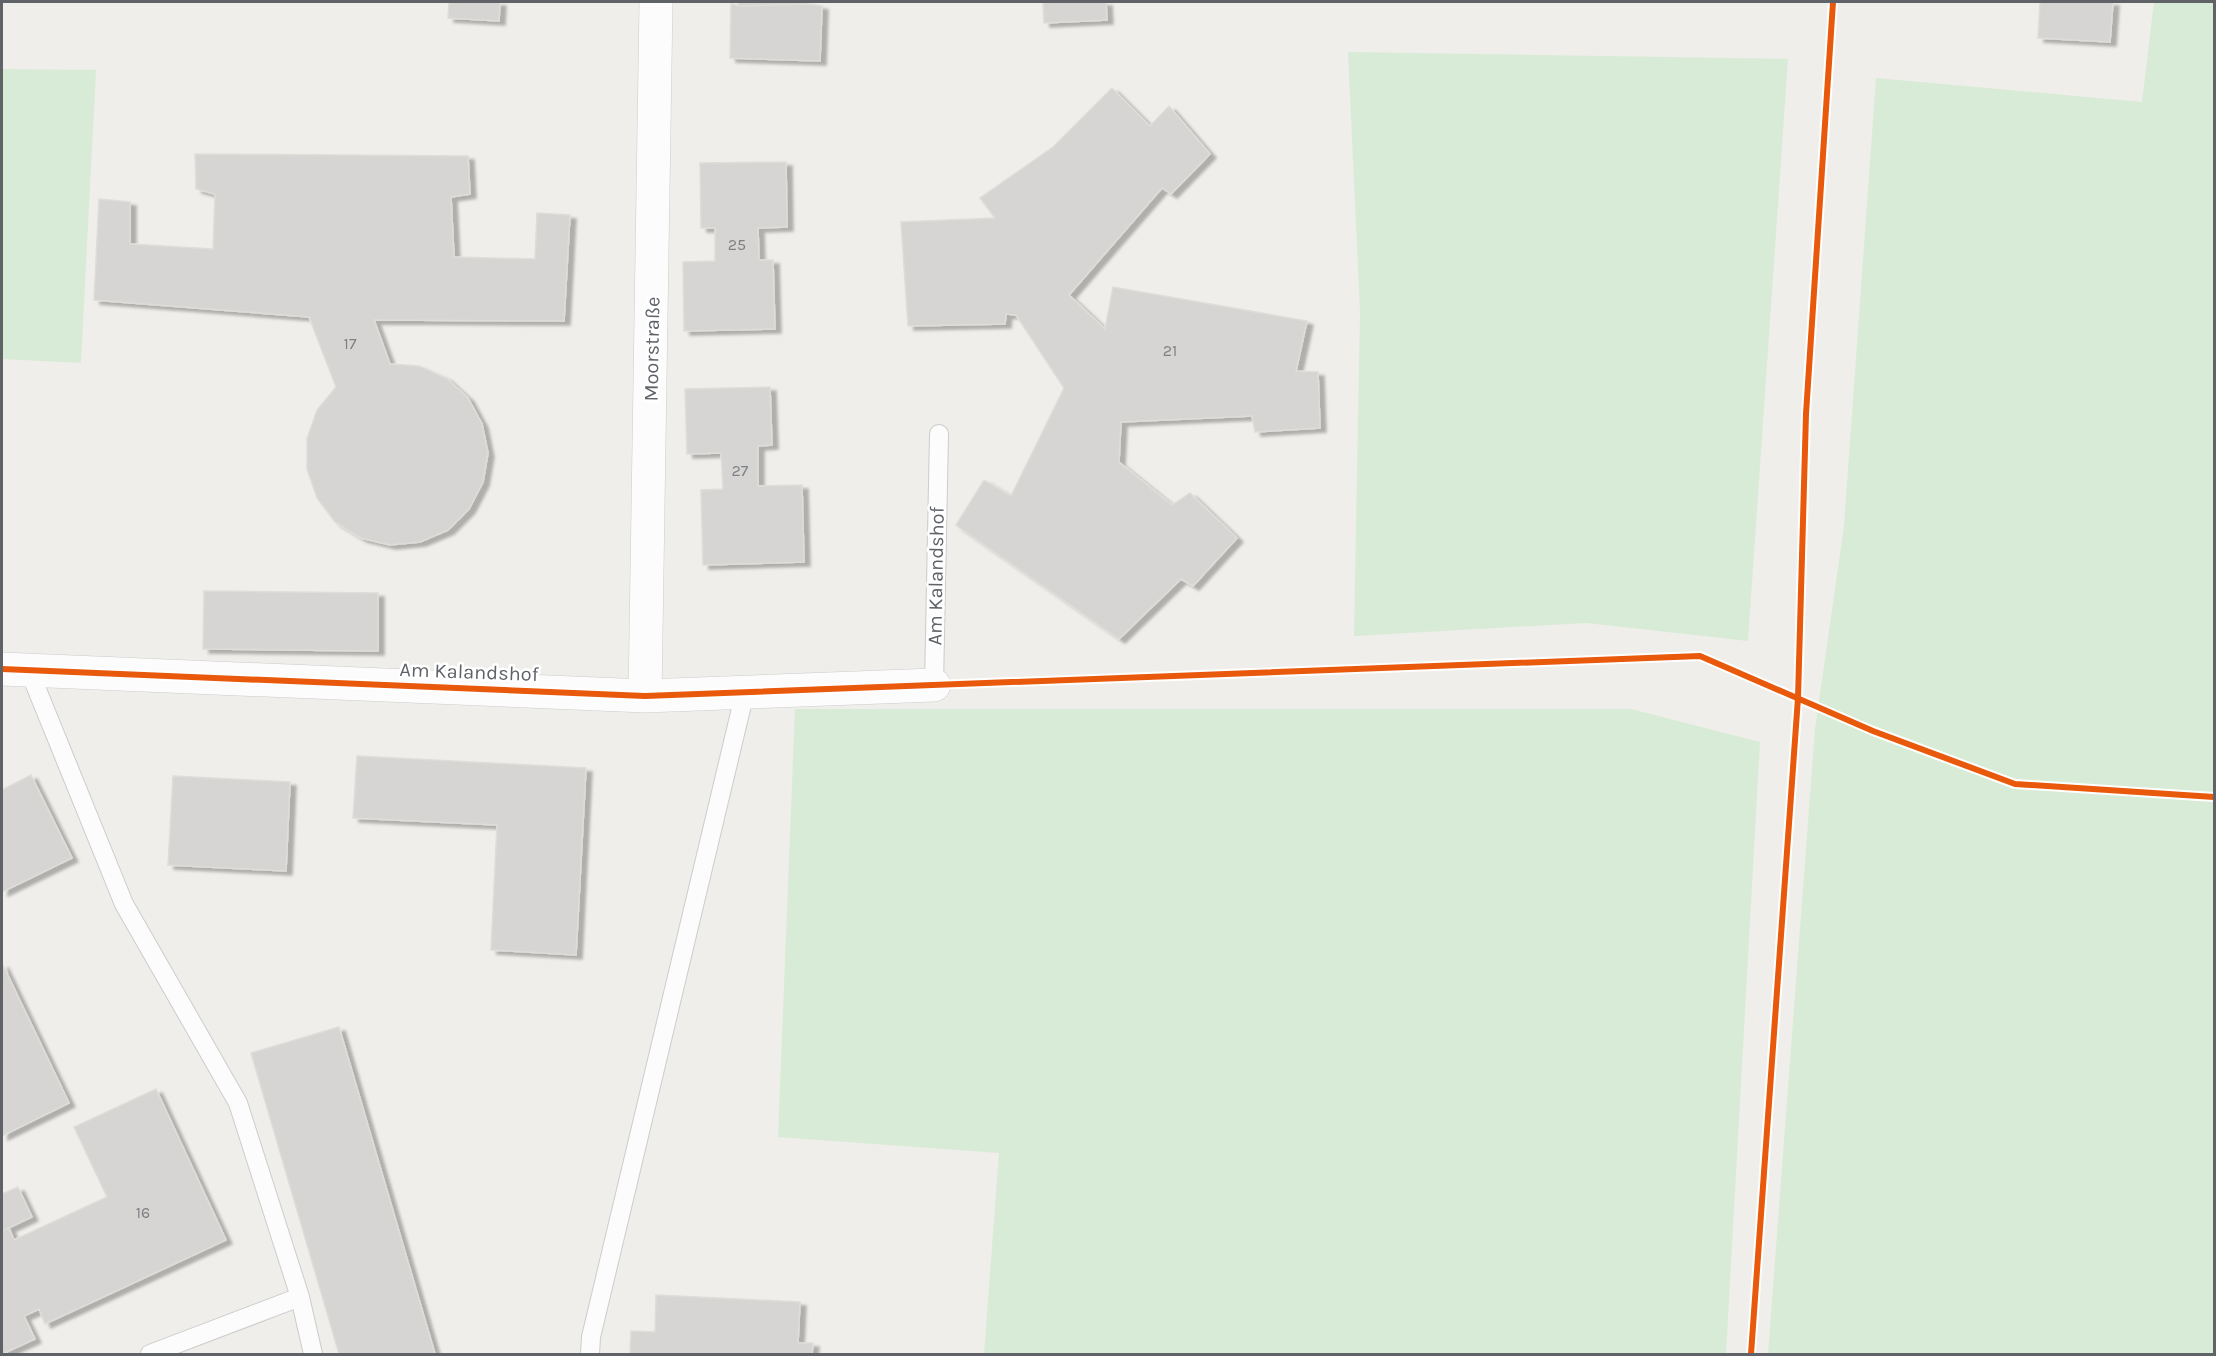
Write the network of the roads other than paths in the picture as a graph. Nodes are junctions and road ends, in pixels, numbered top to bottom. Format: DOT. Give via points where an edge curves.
graph roads {
  1 [pos="656,2"];
  2 [pos="939,434"];
  3 [pos="15,670"];
  4 [pos="934,685"];
  5 [pos="745,692"];
  6 [pos="645,696"];
  7 [pos="300,1298"];
  8 [pos="150,1354"];
  9 [pos="313,1354"];
  10 [pos="590,1354"];
  1 -- 6 [label="street, Moorstraße"];
  2 -- 4 [label="lane, Am Kalandshof"];
  3 -- 6 [label="street, Am Kalandshof"];
  3 -- 7 [label="lane" via="124,904 238,1103"];
  4 -- 5 [label="street, Am Kalandshof"];
  5 -- 6 [label="street, Am Kalandshof"];
  5 -- 10 [label="lane"];
  7 -- 8 [label="lane"];
  7 -- 9 [label="lane"];
}
